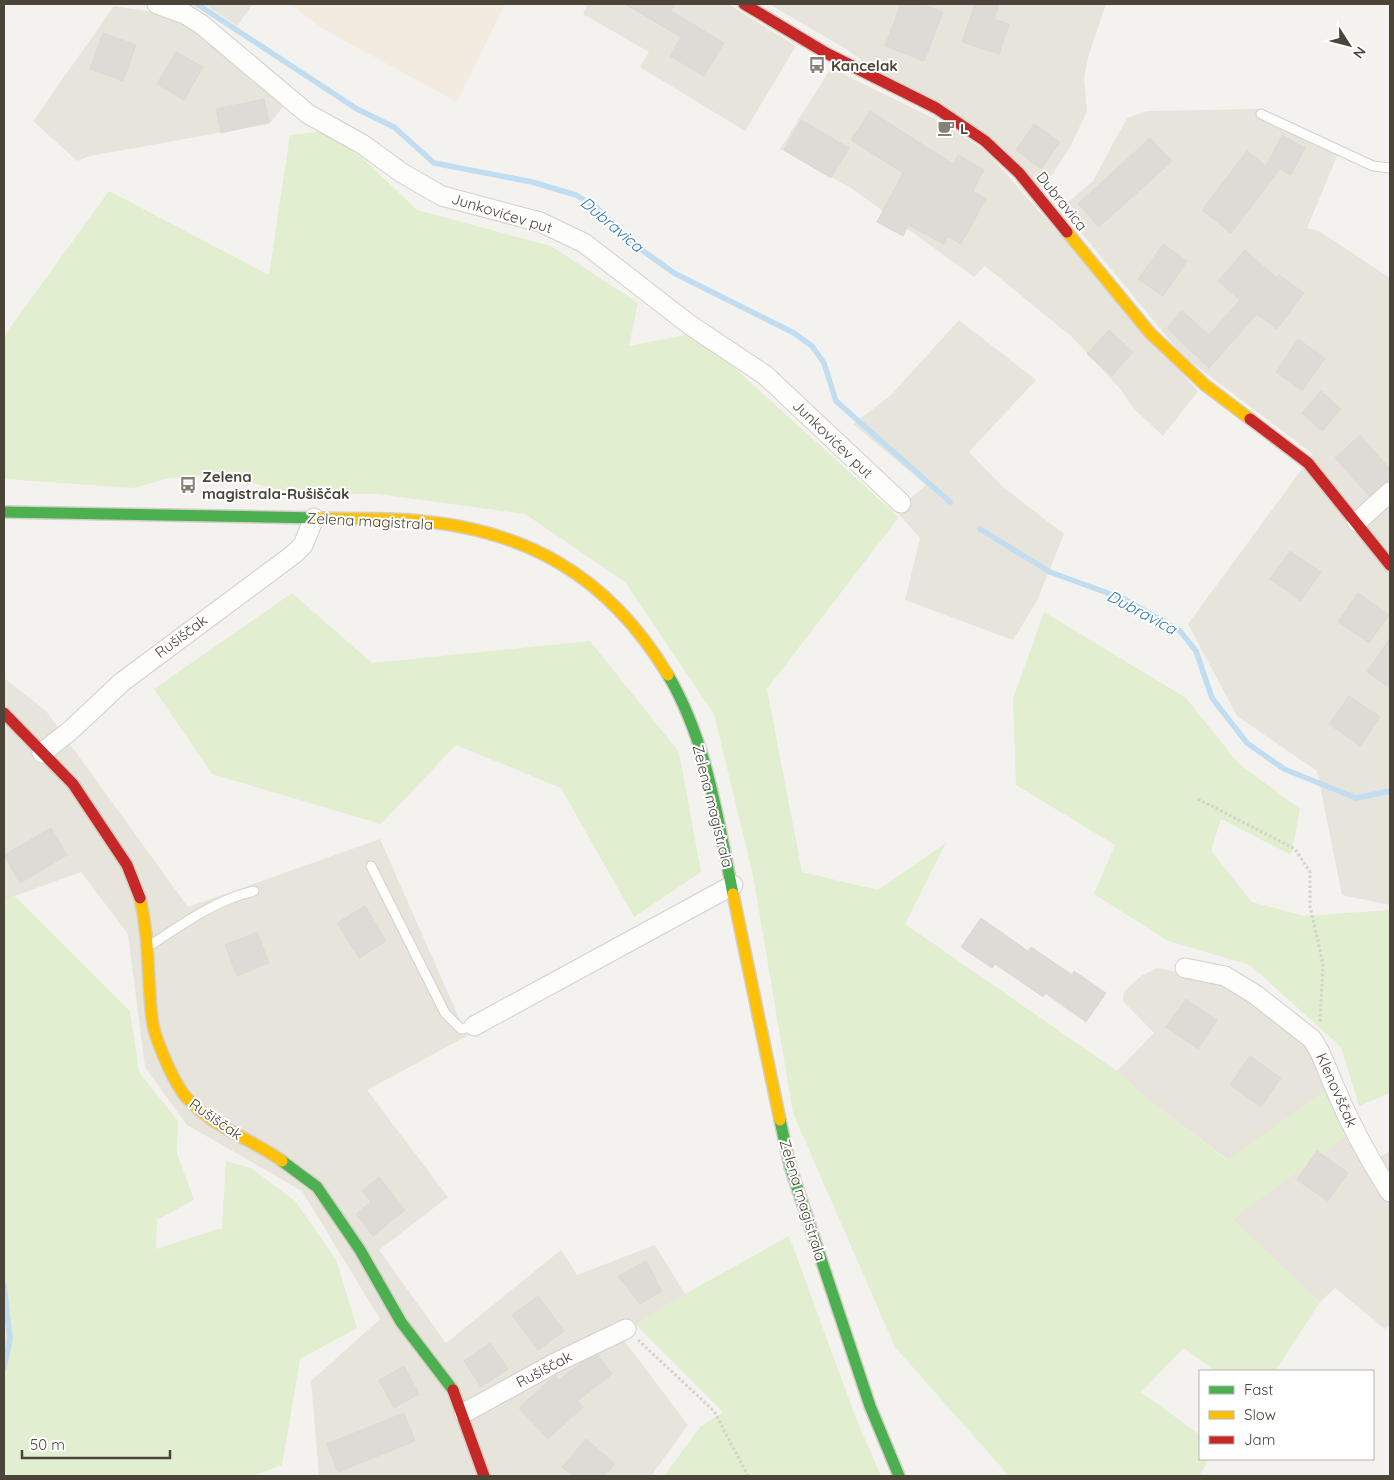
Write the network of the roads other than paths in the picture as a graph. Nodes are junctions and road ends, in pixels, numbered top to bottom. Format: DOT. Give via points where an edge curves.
graph roads {
  1 [pos="157,4"];
  2 [pos="744,4"];
  3 [pos="1261,114"];
  4 [pos="1390,168"];
  5 [pos="1390,492"];
  6 [pos="901,504"];
  7 [pos="4,512"];
  8 [pos="314,518"];
  9 [pos="1357,522"];
  10 [pos="1390,565"];
  11 [pos="4,714"];
  12 [pos="42,753"];
  13 [pos="371,866"];
  14 [pos="733,885"];
  15 [pos="254,891"];
  16 [pos="149,946"];
  17 [pos="1185,968"];
  18 [pos="474,1026"];
  19 [pos="1390,1192"];
  20 [pos="626,1329"];
  21 [pos="464,1413"];
  22 [pos="484,1476"];
  23 [pos="899,1476"];
  1 -- 6 [label="street, Junkovićev put" via="201,24 308,114 362,144 402,173 442,196 540,222 584,243 690,325 765,375"];
  2 -- 9 [label="street, Dubravica" via="826,53 936,108 986,141 1024,179 1162,346 1205,385 1308,463"];
  3 -- 4 [label="lane" via="1374,166"];
  5 -- 9 [label="street"];
  7 -- 8 [label="street, Zelena magistrala"];
  8 -- 12 [label="street, Rušiščak" via="303,545 294,554 122,682"];
  8 -- 14 [label="street, Zelena magistrala" via="409,520 458,526 500,536 541,552 593,585 638,630 676,688 709,778"];
  9 -- 10 [label="street, Dubravica"];
  11 -- 12 [label="street, Rušiščak"];
  12 -- 16 [label="street, Rušiščak" via="73,784 127,865 139,895"];
  13 -- 18 [label="lane" via="445,1013 460,1029"];
  14 -- 18 [label="street, Zelena magistrala"];
  14 -- 23 [label="street, Zelena magistrala" via="790,1166 870,1406"];
  15 -- 16 [label="lane" via="209,908"];
  16 -- 21 [label="street, Rušiščak" via="152,1021 173,1078 187,1098 215,1122 279,1159 317,1187 360,1250 400,1322 455,1393"];
  17 -- 19 [label="street, Klenovščak" via="1225,976 1256,995 1312,1039 1319,1048 1334,1088 1368,1158"];
  20 -- 21 [label="street, Rušiščak"];
  21 -- 22 [label="street, Rušiščak"];
}
